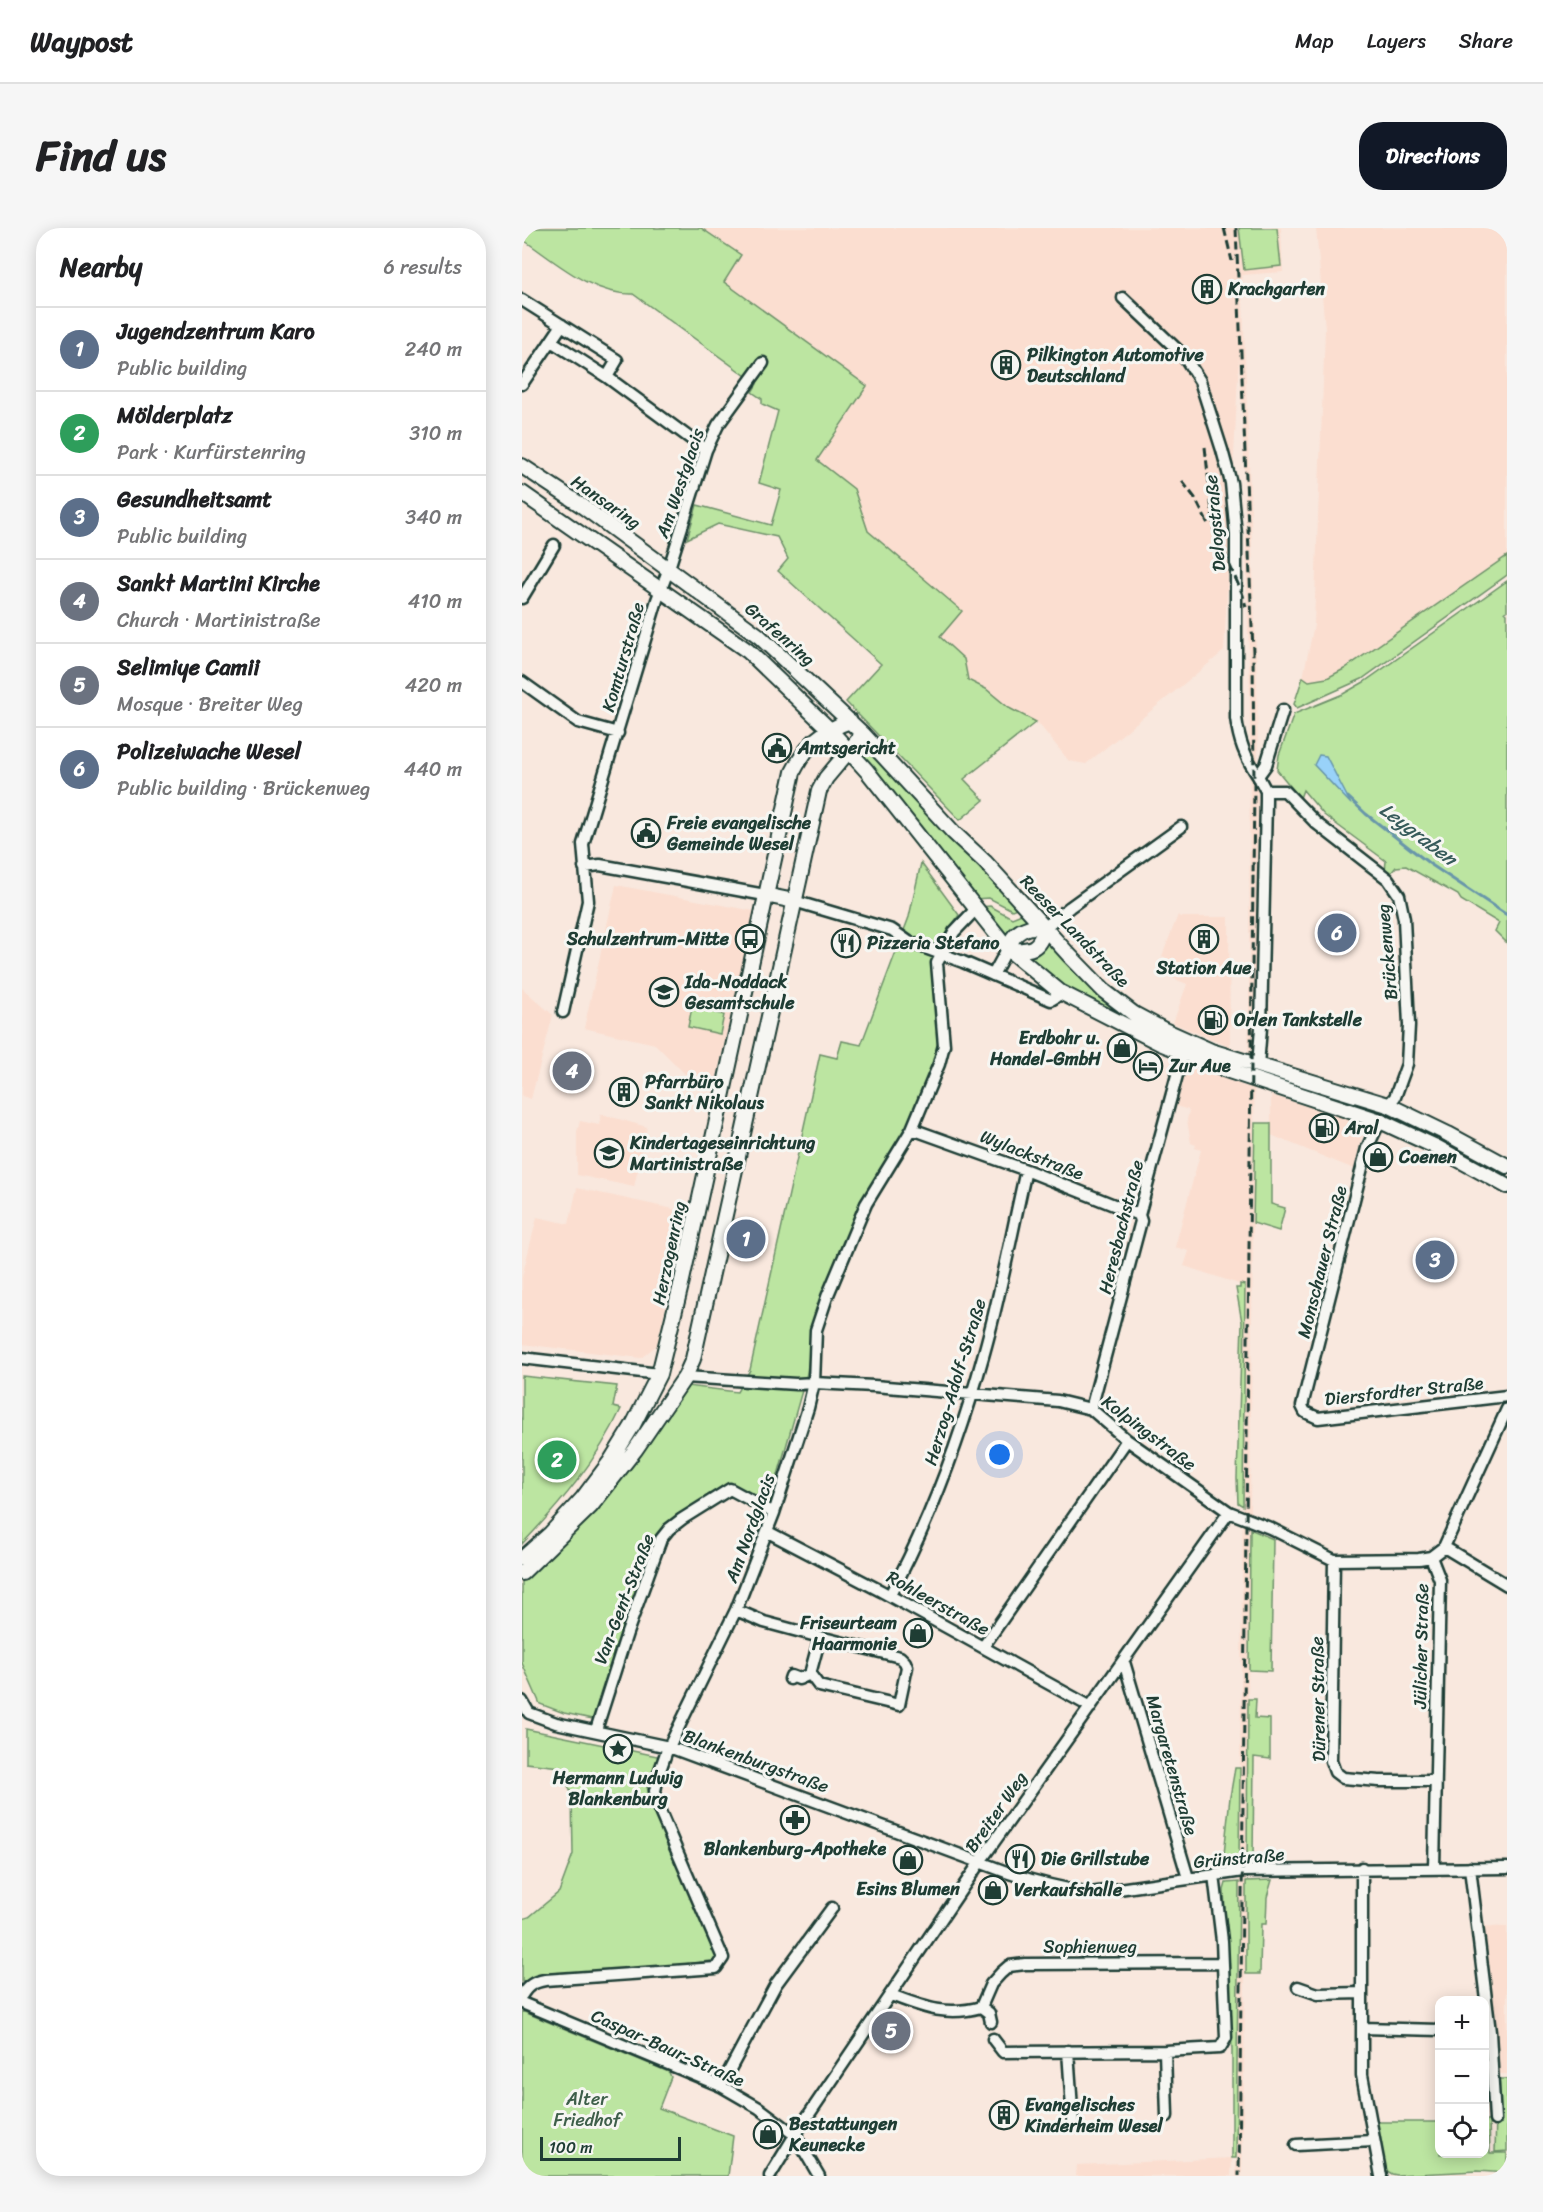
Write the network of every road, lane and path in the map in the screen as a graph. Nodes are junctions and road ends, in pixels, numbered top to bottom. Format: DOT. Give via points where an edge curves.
graph roads {
  1 [pos="1123,298"];
  2 [pos="522,300"];
  3 [pos="562,325"];
  4 [pos="551,341"];
  5 [pos="763,363"];
  6 [pos="607,377"];
  7 [pos="522,384"];
  8 [pos="706,450"];
  9 [pos="522,466"];
  10 [pos="522,493"];
  11 [pos="554,545"];
  12 [pos="669,568"];
  13 [pos="661,589"];
  14 [pos="522,598"];
  15 [pos="522,682"];
  16 [pos="1282,710"];
  17 [pos="850,721"];
  18 [pos="829,729"];
  19 [pos="618,733"];
  20 [pos="862,734"];
  21 [pos="848,750"];
  22 [pos="867,771"];
  23 [pos="1258,776"];
  24 [pos="826,777"];
  25 [pos="1266,791"];
  26 [pos="1181,827"];
  27 [pos="584,867"];
  28 [pos="765,895"];
  29 [pos="794,902"];
  30 [pos="975,910"];
  31 [pos="1044,928"];
  32 [pos="1009,950"];
  33 [pos="941,954"];
  34 [pos="993,975"];
  35 [pos="1056,997"];
  36 [pos="563,1012"];
  37 [pos="1183,1053"];
  38 [pos="1258,1065"];
  39 [pos="1257,1081"];
  40 [pos="1388,1105"];
  41 [pos="1380,1120"];
  42 [pos="912,1129"];
  43 [pos="1507,1166"];
  44 [pos="1026,1170"];
  45 [pos="1507,1186"];
  46 [pos="1139,1215"];
  47 [pos="522,1358"];
  48 [pos="659,1374"];
  49 [pos="685,1377"];
  50 [pos="814,1383"];
  51 [pos="972,1394"];
  52 [pos="1507,1396"];
  53 [pos="1092,1408"];
  54 [pos="1507,1409"];
  55 [pos="1305,1412"];
  56 [pos="1127,1440"];
  57 [pos="1229,1512"];
  58 [pos="774,1513"];
  59 [pos="768,1532"];
  60 [pos="1444,1547"];
  61 [pos="1431,1557"];
  62 [pos="522,1559"];
  63 [pos="1334,1560"];
  64 [pos="522,1573"];
  65 [pos="1507,1585"];
  66 [pos="890,1595"];
  67 [pos="736,1610"];
  68 [pos="820,1637"];
  69 [pos="983,1647"];
  70 [pos="1124,1662"];
  71 [pos="810,1674"];
  72 [pos="790,1679"];
  73 [pos="522,1701"];
  74 [pos="1090,1707"];
  75 [pos="526,1717"];
  76 [pos="596,1730"];
  77 [pos="671,1743"];
  78 [pos="1435,1781"];
  79 [pos="980,1862"];
  80 [pos="1362,1868"];
  81 [pos="1434,1868"];
  82 [pos="1470,1868"];
  83 [pos="1507,1868"];
  84 [pos="1214,1875"];
  85 [pos="1188,1878"];
  86 [pos="832,1908"];
  87 [pos="1223,1963"];
  88 [pos="1298,1987"];
  89 [pos="1362,1993"];
  90 [pos="522,1995"];
  91 [pos="891,1995"];
  92 [pos="1483,1996"];
  93 [pos="522,2003"];
  94 [pos="981,2007"];
  95 [pos="991,2022"];
  96 [pos="1362,2028"];
  97 [pos="1435,2030"];
  98 [pos="993,2039"];
  99 [pos="1165,2050"];
  100 [pos="1489,2050"];
  101 [pos="1068,2051"];
  102 [pos="721,2086"];
  103 [pos="1167,2116"];
  104 [pos="1495,2120"];
  105 [pos="1073,2123"];
  106 [pos="795,2135"];
  107 [pos="1373,2141"];
  108 [pos="1296,2145"];
  109 [pos="770,2176"];
  110 [pos="819,2176"];
  111 [pos="1380,2176"];
  1 -- 23 [label="street, Delogstraße" via="1184,356 1200,381 1213,414 1230,483 1236,535 1236,718 1239,740"];
  2 -- 3 [label="street"];
  3 -- 4 [label="street"];
  3 -- 6 [label="street" via="617,360"];
  4 -- 6 [label="street"];
  4 -- 7 [label="street"];
  5 -- 8 [label="street, Am Westglacis" via="718,425"];
  6 -- 8 [label="street"];
  8 -- 12 [label="street, Am Westglacis"];
  9 -- 12 [label="main road, Hansaring"];
  10 -- 13 [label="main road"];
  11 -- 14 [label="street"];
  12 -- 13 [label="street, Am Westglacis"];
  12 -- 17 [label="main road, Grafenring" via="759,636"];
  13 -- 18 [label="main road, Grafenring" via="748,651"];
  13 -- 19 [label="street, Komturstraße"];
  15 -- 19 [label="street" via="578,722"];
  16 -- 23 [label="street" via="1266,765"];
  17 -- 18 [label="main road"];
  17 -- 20 [label="main road, Grafenring"];
  18 -- 21 [label="main road, Grafenring"];
  18 -- 28 [label="main road, Herzogenring" via="814,740 793,772"];
  19 -- 27 [label="street, Komturstraße" via="583,844"];
  20 -- 21 [label="main road"];
  20 -- 31 [label="main road, Reeser Landstraße"];
  21 -- 22 [label="main road"];
  21 -- 24 [label="main road"];
  22 -- 24 [label="main road" via="845,768"];
  22 -- 30 [label="main road"];
  23 -- 25 [label="street, Delogstraße"];
  24 -- 29 [label="main road" via="819,791"];
  25 -- 38 [label="street, Delogstraße"];
  25 -- 40 [label="street, Brückenweg" via="1286,791 1316,823 1388,879 1399,895 1404,919 1409,1025 1407,1065"];
  26 -- 31 [label="street"];
  27 -- 28 [label="street" via="600,865"];
  27 -- 36 [label="street, Komturstraße" via="588,901"];
  28 -- 29 [label="main road"];
  28 -- 48 [label="main road, Herzogenring"];
  29 -- 33 [label="street" via="892,930 909,942"];
  29 -- 49 [label="main road" via="693,1359"];
  30 -- 32 [label="main road"];
  30 -- 33 [label="street, Am Nordglacis" via="954,932"];
  31 -- 32 [label="main road" via="1030,927 1016,933"];
  31 -- 32 [label="main road" via="1042,939 1032,949"];
  31 -- 38 [label="main road, Reeser Landstraße" via="1104,991 1134,1014 1180,1038"];
  32 -- 34 [label="street"];
  32 -- 37 [label="main road" via="1060,992"];
  33 -- 34 [label="street"];
  33 -- 42 [label="street, Am Nordglacis" via="938,963 944,1045"];
  34 -- 35 [label="street" via="1051,1000"];
  37 -- 39 [label="main road"];
  37 -- 46 [label="street, Heresbachstraße"];
  38 -- 39 [label="main road"];
  38 -- 40 [label="main road, Reeser Landstraße"];
  39 -- 41 [label="main road"];
  40 -- 41 [label="main road"];
  40 -- 43 [label="main road, Reeser Landstraße"];
  41 -- 45 [label="main road"];
  41 -- 55 [label="street, Monschauer Straße" via="1364,1159 1302,1406"];
  42 -- 44 [label="street, Wylackstraße"];
  42 -- 50 [label="street, Am Nordglacis" via="866,1204 827,1297 816,1330"];
  44 -- 46 [label="street, Wylackstraße"];
  44 -- 51 [label="street, Herzog-Adolf-Straße"];
  46 -- 53 [label="street, Heresbachstraße" via="1141,1221"];
  47 -- 48 [label="street"];
  48 -- 49 [label="main road"];
  48 -- 62 [label="main road, Herzogenring" via="610,1462 583,1498"];
  49 -- 50 [label="street, Kolpingstraße"];
  49 -- 64 [label="main road" via="591,1506"];
  50 -- 51 [label="street, Kolpingstraße"];
  50 -- 58 [label="street, Am Nordglacis"];
  51 -- 53 [label="street, Kolpingstraße" via="1058,1401"];
  51 -- 66 [label="street, Herzog-Adolf-Straße" via="955,1449 915,1548"];
  52 -- 55 [label="street, Diersfordter Straße" via="1318,1418"];
  53 -- 56 [label="street, Kolpingstraße"];
  54 -- 60 [label="street, Jülicher Straße"];
  56 -- 57 [label="street, Kolpingstraße"];
  56 -- 69 [label="street"];
  57 -- 63 [label="street, Kolpingstraße"];
  57 -- 70 [label="street, Breiter Weg"];
  58 -- 59 [label="street, Am Nordglacis"];
  58 -- 76 [label="street, Van-Gent-Straße" via="730,1489 669,1529 648,1572"];
  59 -- 66 [label="street, Rohleerstraße"];
  59 -- 67 [label="street, Am Nordglacis"];
  60 -- 61 [label="street, Jülicher Straße"];
  60 -- 65 [label="street"];
  61 -- 63 [label="street, Kolpingstraße"];
  61 -- 78 [label="street, Jülicher Straße" via="1440,1580"];
  63 -- 78 [label="street, Dürener Straße" via="1331,1761 1335,1772 1343,1778"];
  66 -- 69 [label="street, Rohleerstraße"];
  67 -- 68 [label="street"];
  67 -- 77 [label="street, Am Nordglacis"];
  68 -- 71 [label="street"];
  68 -- 71 [label="street" via="900,1657 908,1667 899,1705 819,1686"];
  69 -- 74 [label="street, Rohleerstraße"];
  70 -- 74 [label="street, Breiter Weg"];
  70 -- 85 [label="street, Margaretenstraße"];
  71 -- 72 [label="street"];
  73 -- 75 [label="street, Blankenburgstraße"];
  74 -- 79 [label="street, Breiter Weg"];
  75 -- 76 [label="street, Blankenburgstraße"];
  76 -- 77 [label="street, Blankenburgstraße"];
  77 -- 79 [label="street, Blankenburgstraße"];
  77 -- 90 [label="street, Am Nordglacis" via="658,1776 658,1807 723,1958 716,1968 535,1982"];
  78 -- 81 [label="street, Jülicher Straße"];
  79 -- 85 [label="street, Grünstraße" via="1039,1883 1091,1893"];
  79 -- 91 [label="street, Breiter Weg"];
  80 -- 81 [label="street, Grünstraße"];
  80 -- 84 [label="street, Grünstraße"];
  80 -- 89 [label="street"];
  81 -- 82 [label="street, Grünstraße"];
  82 -- 83 [label="street, Grünstraße"];
  82 -- 92 [label="street"];
  84 -- 85 [label="street, Grünstraße"];
  84 -- 87 [label="street"];
  86 -- 102 [label="street" via="776,1984"];
  87 -- 94 [label="street, Sophienweg" via="1009,1966 991,1984"];
  87 -- 99 [label="street" via="1225,2042 1217,2049"];
  88 -- 89 [label="street" via="1318,1994"];
  89 -- 96 [label="street"];
  91 -- 94 [label="street" via="931,2010 964,2012"];
  91 -- 106 [label="street, Breiter Weg"];
  93 -- 102 [label="street, Caspar-Baur-Straße"];
  94 -- 95 [label="street" via="989,2013"];
  96 -- 97 [label="street"];
  96 -- 107 [label="street" via="1362,2075"];
  98 -- 101 [label="street" via="1003,2052"];
  99 -- 101 [label="street"];
  99 -- 103 [label="street"];
  100 -- 104 [label="street"];
  101 -- 105 [label="street"];
  102 -- 106 [label="street, Caspar-Baur-Straße"];
  106 -- 109 [label="street, Breiter Weg"];
  106 -- 110 [label="street"];
  107 -- 108 [label="street"];
  107 -- 111 [label="street"];
}
